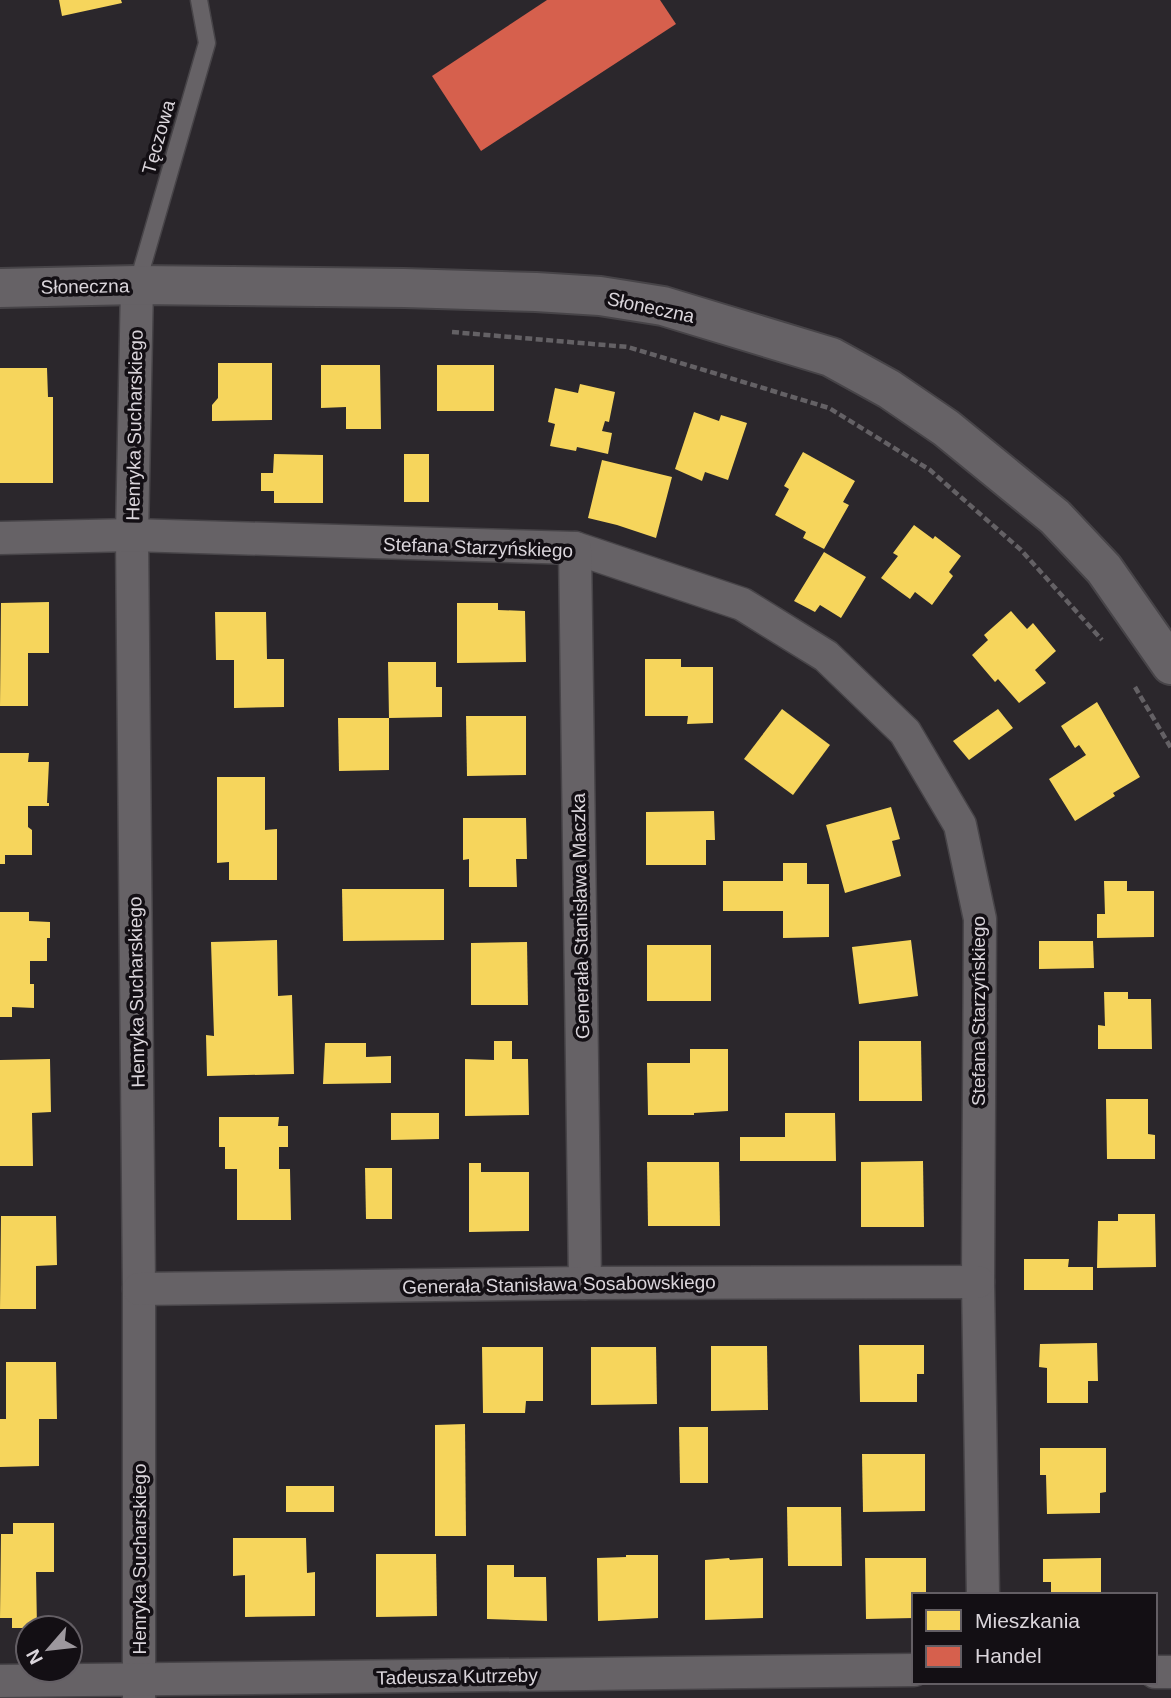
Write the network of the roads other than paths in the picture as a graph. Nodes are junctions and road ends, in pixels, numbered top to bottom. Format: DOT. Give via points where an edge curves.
graph roads {
  1 [pos="199,0"];
  2 [pos="137,285"];
  3 [pos="0,288"];
  4 [pos="132,535"];
  5 [pos="0,538"];
  6 [pos="575,548"];
  7 [pos="1171,665"];
  8 [pos="978,1282"];
  9 [pos="585,1283"];
  10 [pos="139,1289"];
  11 [pos="983,1593"];
  12 [pos="912,1670"];
  13 [pos="0,1681"];
  14 [pos="139,1689"];
  1 -- 2 [label="lane, Tęczowa" via="207,43"];
  2 -- 3 [label="street, Słoneczna"];
  2 -- 4 [label="street, Henryka Sucharskiego"];
  2 -- 7 [label="street, Słoneczna" via="416,288 600,296 663,306 831,357 946,428 1055,517 1104,569"];
  4 -- 5 [label="street, Stefana Starzyńskiego"];
  4 -- 6 [label="street, Stefana Starzyńskiego"];
  4 -- 10 [label="street, Henryka Sucharskiego"];
  6 -- 8 [label="street, Stefana Starzyńskiego" via="743,604 825,656 905,732 960,825 980,919"];
  6 -- 9 [label="street, Generała Stanisława Maczka"];
  8 -- 9 [label="street, Generała Stanisława Sosabowskiego"];
  8 -- 11 [label="street, Stefana Starzyńskiego"];
  9 -- 10 [label="street, Generała Stanisława Sosabowskiego"];
  10 -- 14 [label="street, Henryka Sucharskiego"];
  12 -- 14 [label="street, Tadeusza Kutrzeby"];
  13 -- 14 [label="street, Tadeusza Kutrzeby"];
}
